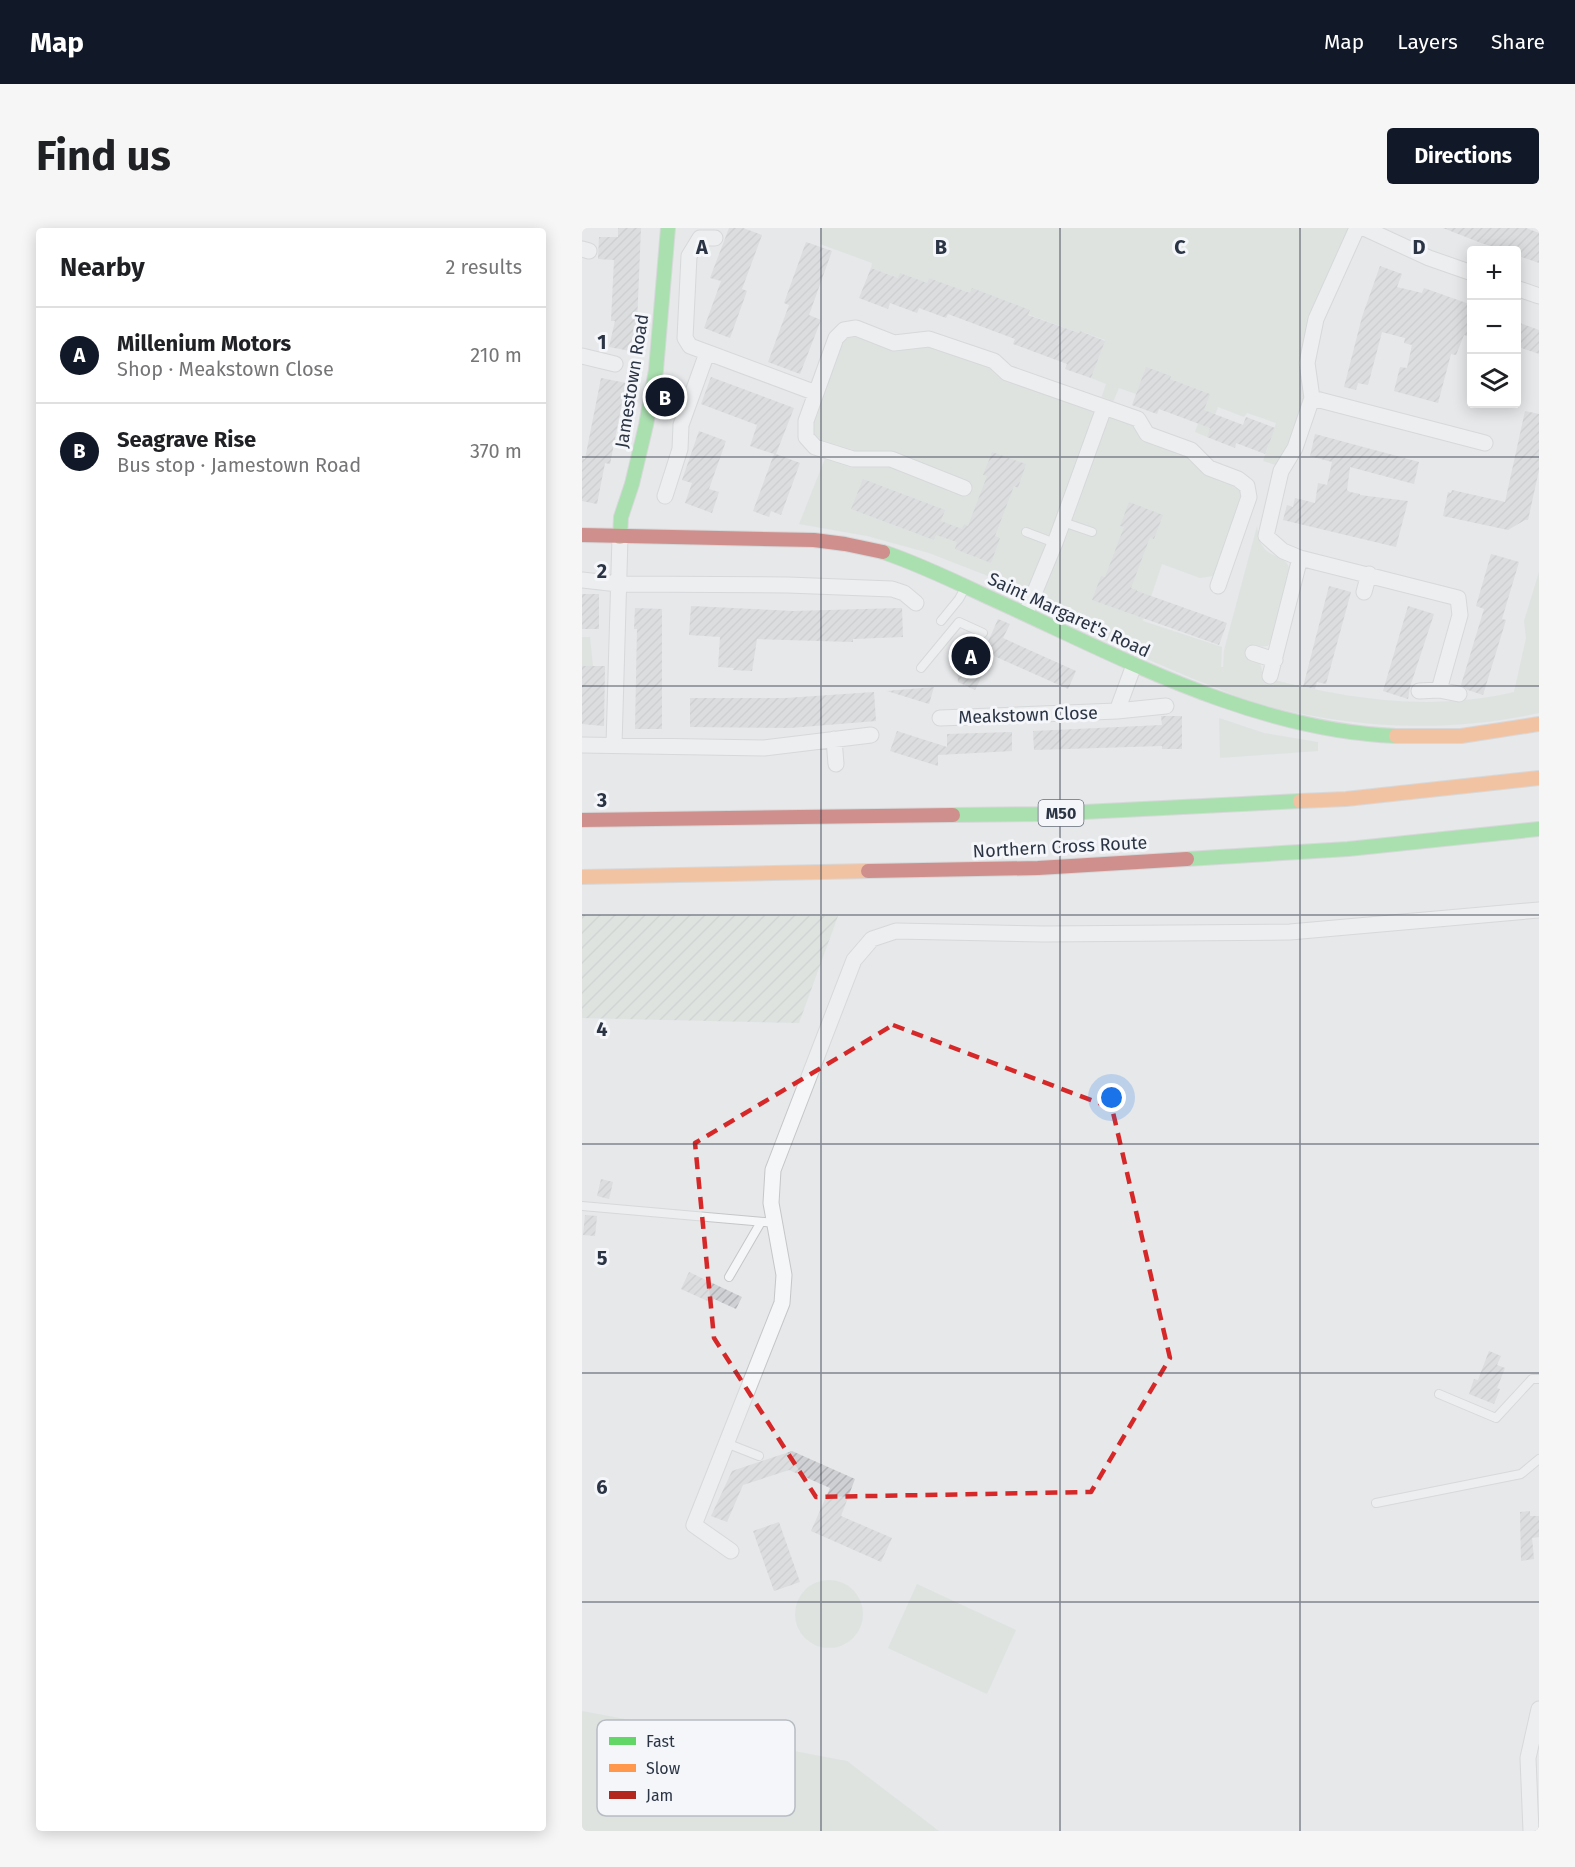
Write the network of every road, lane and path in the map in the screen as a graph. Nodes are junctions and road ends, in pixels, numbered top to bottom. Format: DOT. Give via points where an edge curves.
graph roads {
  1 [pos="668,228"];
  2 [pos="1357,228"];
  3 [pos="1364,228"];
  4 [pos="715,238"];
  5 [pos="1467,271"];
  6 [pos="1521,290"];
  7 [pos="1539,296"];
  8 [pos="707,353"];
  9 [pos="582,356"];
  10 [pos="615,364"];
  11 [pos="816,393"];
  12 [pos="1312,398"];
  13 [pos="1104,408"];
  14 [pos="1485,442"];
  15 [pos="964,488"];
  16 [pos="665,496"];
  17 [pos="1063,522"];
  18 [pos="1026,532"];
  19 [pos="1092,532"];
  20 [pos="582,535"];
  21 [pos="620,537"];
  22 [pos="1055,543"];
  23 [pos="1300,558"];
  24 [pos="1369,574"];
  25 [pos="582,580"];
  26 [pos="618,584"];
  27 [pos="1218,586"];
  28 [pos="966,587"];
  29 [pos="1364,592"];
  30 [pos="916,603"];
  31 [pos="953,607"];
  32 [pos="1026,613"];
  33 [pos="941,621"];
  34 [pos="958,622"];
  35 [pos="983,633"];
  36 [pos="1253,653"];
  37 [pos="1275,660"];
  38 [pos="1134,665"];
  39 [pos="921,668"];
  40 [pos="1270,676"];
  41 [pos="1439,690"];
  42 [pos="1419,691"];
  43 [pos="1460,694"];
  44 [pos="1166,706"];
  45 [pos="1117,711"];
  46 [pos="940,718"];
  47 [pos="1539,724"];
  48 [pos="871,735"];
  49 [pos="834,740"];
  50 [pos="582,745"];
  51 [pos="614,745"];
  52 [pos="836,764"];
  53 [pos="1539,778"];
  54 [pos="582,820"];
  55 [pos="1539,829"];
  56 [pos="582,877"];
  57 [pos="1539,910"];
  58 [pos="582,1206"];
  59 [pos="768,1222"];
  60 [pos="729,1277"];
  61 [pos="1539,1379"];
  62 [pos="1439,1394"];
  63 [pos="726,1443"];
  64 [pos="759,1456"];
  65 [pos="1539,1459"];
  66 [pos="1376,1503"];
  67 [pos="731,1551"];
  68 [pos="1539,1709"];
  69 [pos="1534,1780"];
  70 [pos="1531,1831"];
  1 -- 21 [label="main road, Jamestown Road" via="656,370 621,518"];
  2 -- 12 [label="street" via="1316,319 1307,363"];
  3 -- 5 [label="street"];
  4 -- 8 [label="street" via="700,238 689,256 685,338 690,346"];
  6 -- 7 [label="street"];
  8 -- 11 [label="street"];
  8 -- 16 [label="street" via="681,425 680,449"];
  9 -- 10 [label="street"];
  11 -- 13 [label="street" via="836,338 844,330 856,328 894,343 929,339 994,361 1007,373"];
  11 -- 15 [label="street" via="806,421 806,437 815,447 853,459 891,459"];
  12 -- 14 [label="street"];
  12 -- 23 [label="street" via="1295,448 1281,471 1266,536 1283,551"];
  13 -- 17 [label="street"];
  13 -- 27 [label="street" via="1138,419 1147,434 1191,450 1209,468 1247,486 1250,497"];
  17 -- 19 [label="lane"];
  17 -- 22 [label="street"];
  18 -- 22 [label="lane"];
  20 -- 21 [label="main road, Saint Margaret's Road"];
  21 -- 26 [label="street"];
  21 -- 28 [label="main road, Saint Margaret's Road" via="834,542 885,554"];
  22 -- 32 [label="street"];
  23 -- 24 [label="street"];
  23 -- 37 [label="street"];
  24 -- 29 [label="street"];
  24 -- 41 [label="street" via="1458,598 1460,615"];
  25 -- 26 [label="street"];
  26 -- 30 [label="street" via="892,589"];
  26 -- 51 [label="street"];
  28 -- 31 [label="lane"];
  28 -- 32 [label="main road, Saint Margaret's Road"];
  31 -- 33 [label="lane"];
  31 -- 34 [label="lane"];
  32 -- 38 [label="main road, Saint Margaret's Road"];
  34 -- 35 [label="lane"];
  34 -- 39 [label="lane"];
  36 -- 37 [label="street"];
  37 -- 40 [label="street"];
  38 -- 45 [label="street, Meakstown Close"];
  38 -- 47 [label="main road, Saint Margaret's Road" via="1227,703 1309,726 1436,737"];
  41 -- 42 [label="street"];
  41 -- 43 [label="street"];
  44 -- 45 [label="street, Meakstown Close"];
  45 -- 46 [label="street, Meakstown Close"];
  48 -- 49 [label="street"];
  49 -- 51 [label="street" via="764,748"];
  49 -- 52 [label="street"];
  50 -- 51 [label="street"];
  53 -- 54 [label="main road, Northern Cross Route / M50" via="1347,799 1044,814"];
  55 -- 56 [label="main road, Northern Cross Route" via="1348,849 1038,868"];
  57 -- 59 [label="street" via="1290,932 896,931 872,939 854,960 773,1170"];
  58 -- 59 [label="lane"];
  59 -- 60 [label="lane"];
  59 -- 63 [label="street" via="784,1275 782,1303"];
  61 -- 62 [label="lane" via="1532,1378 1496,1418"];
  63 -- 64 [label="lane"];
  63 -- 67 [label="street" via="694,1525"];
  65 -- 66 [label="lane" via="1521,1474"];
  68 -- 69 [label="street" via="1528,1758"];
  69 -- 70 [label="street"];
}
